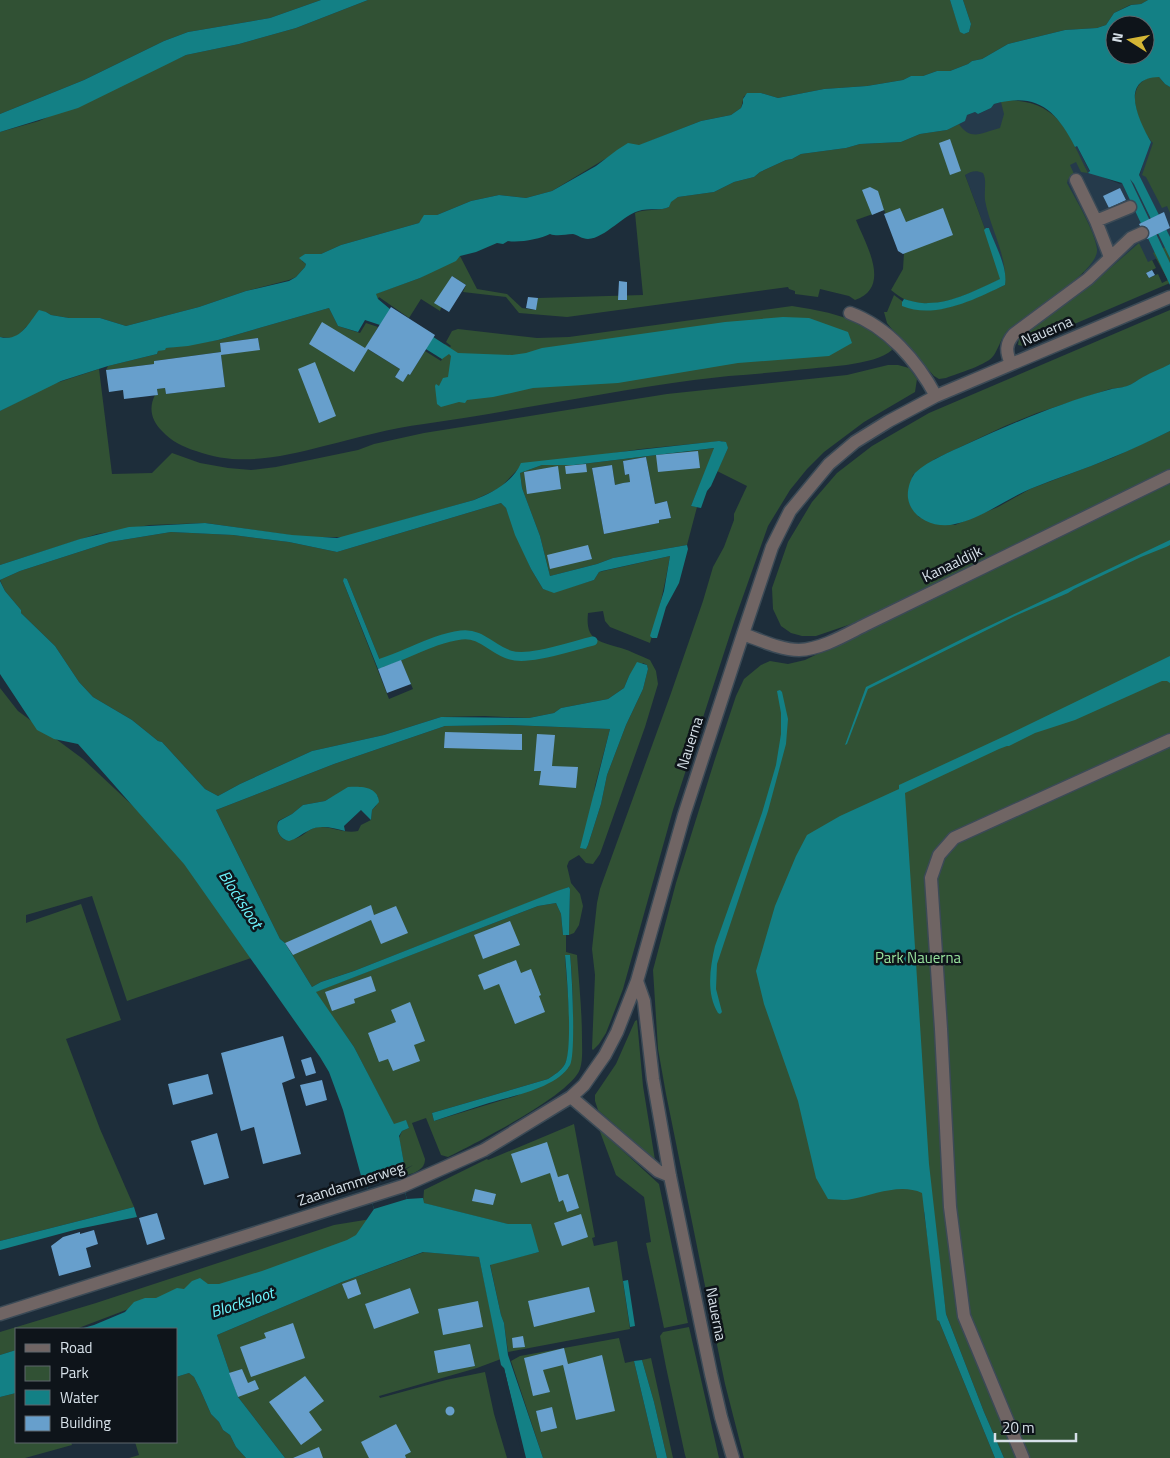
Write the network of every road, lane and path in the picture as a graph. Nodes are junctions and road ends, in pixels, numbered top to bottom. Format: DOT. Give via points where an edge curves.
graph roads {
  1 [pos="1076,180"];
  2 [pos="1130,207"];
  3 [pos="1096,222"];
  4 [pos="1142,232"];
  5 [pos="1110,257"];
  6 [pos="1170,297"];
  7 [pos="850,313"];
  8 [pos="1011,364"];
  9 [pos="936,396"];
  10 [pos="1170,476"];
  11 [pos="743,634"];
  12 [pos="1170,740"];
  13 [pos="637,981"];
  14 [pos="571,1097"];
  15 [pos="670,1176"];
  16 [pos="0,1314"];
  17 [pos="733,1458"];
  18 [pos="1023,1458"];
  1 -- 3 [label="street"];
  2 -- 3 [label="street"];
  3 -- 5 [label="street"];
  4 -- 5 [label="street"];
  5 -- 8 [label="street" via="1088,279 1011,337 1006,352"];
  6 -- 8 [label="street, Nauerna"];
  7 -- 9 [label="street" via="873,324 893,340 926,378"];
  8 -- 9 [label="street, Nauerna"];
  9 -- 11 [label="street, Nauerna" via="855,442 810,486 776,536"];
  10 -- 11 [label="street, Kanaaldijk" via="815,647 789,649"];
  11 -- 13 [label="street, Nauerna" via="684,815"];
  12 -- 18 [label="street" via="954,838 940,855 931,878 950,1207 964,1316"];
  13 -- 14 [label="street, Zaandammerweg" via="605,1055 593,1074"];
  13 -- 15 [label="street, Nauerna" via="644,1000 653,1079"];
  14 -- 15 [label="street" via="658,1171"];
  14 -- 16 [label="street, Zaandammerweg" via="484,1150 403,1186"];
  15 -- 17 [label="street, Nauerna" via="713,1382"];
}
